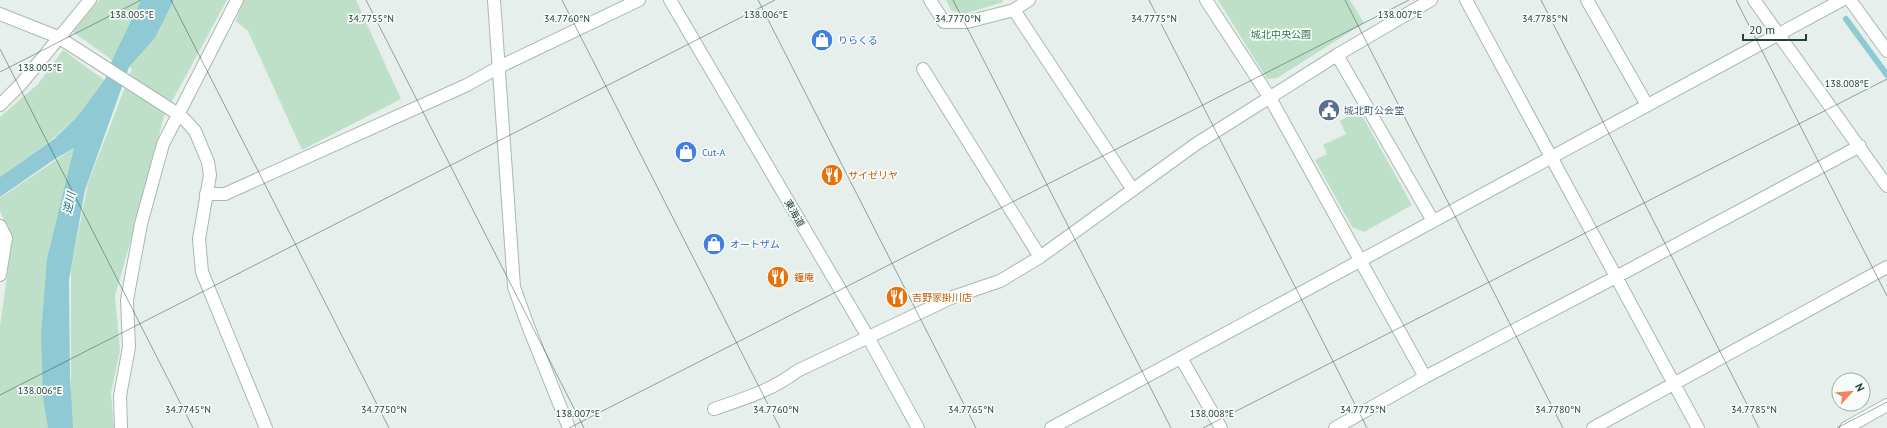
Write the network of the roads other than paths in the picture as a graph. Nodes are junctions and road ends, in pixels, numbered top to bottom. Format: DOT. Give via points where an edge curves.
graph roads {
  1 [pos="90,0"];
  2 [pos="237,0"];
  3 [pos="494,0"];
  4 [pos="639,0"];
  5 [pos="670,0"];
  6 [pos="930,0"];
  7 [pos="1029,0"];
  8 [pos="1206,0"];
  9 [pos="1431,0"];
  10 [pos="1466,0"];
  11 [pos="1588,0"];
  12 [pos="1754,0"];
  13 [pos="1842,0"];
  14 [pos="1850,0"];
  15 [pos="1014,10"];
  16 [pos="0,14"];
  17 [pos="1779,34"];
  18 [pos="61,39"];
  19 [pos="1887,51"];
  20 [pos="1337,54"];
  21 [pos="499,67"];
  22 [pos="923,69"];
  23 [pos="1270,98"];
  24 [pos="0,105"];
  25 [pos="1647,105"];
  26 [pos="174,112"];
  27 [pos="1860,146"];
  28 [pos="1551,157"];
  29 [pos="1887,186"];
  30 [pos="1134,190"];
  31 [pos="206,194"];
  32 [pos="1433,221"];
  33 [pos="0,226"];
  34 [pos="1040,257"];
  35 [pos="1361,260"];
  36 [pos="1887,267"];
  37 [pos="0,275"];
  38 [pos="1616,277"];
  39 [pos="868,337"];
  40 [pos="1181,358"];
  41 [pos="1425,377"];
  42 [pos="1674,384"];
  43 [pos="1887,405"];
  44 [pos="714,409"];
  45 [pos="1343,426"];
  46 [pos="121,428"];
  47 [pos="266,428"];
  48 [pos="569,428"];
  49 [pos="918,428"];
  50 [pos="1051,428"];
  51 [pos="1221,428"];
  52 [pos="1593,428"];
  53 [pos="1698,428"];
  54 [pos="1846,428"];
  1 -- 18 [label="street"];
  2 -- 26 [label="street"];
  3 -- 21 [label="street"];
  4 -- 21 [label="street"];
  5 -- 39 [label="street, 東海道"];
  6 -- 15 [label="street" via="944,22 967,22"];
  7 -- 15 [label="street"];
  8 -- 23 [label="street"];
  9 -- 20 [label="street"];
  10 -- 28 [label="street"];
  11 -- 25 [label="street"];
  12 -- 17 [label="street"];
  13 -- 17 [label="street"];
  14 -- 19 [label="street"];
  15 -- 30 [label="street"];
  16 -- 18 [label="street"];
  17 -- 25 [label="street"];
  17 -- 27 [label="street"];
  18 -- 24 [label="street"];
  18 -- 26 [label="street"];
  20 -- 23 [label="street"];
  20 -- 32 [label="street"];
  21 -- 31 [label="street" via="467,85 226,194"];
  21 -- 48 [label="street" via="514,287"];
  22 -- 34 [label="street"];
  23 -- 30 [label="street" via="1196,144"];
  23 -- 35 [label="street"];
  25 -- 28 [label="street"];
  26 -- 31 [label="street" via="194,131 208,162 210,175"];
  26 -- 46 [label="street" via="141,224 127,300 128,347 120,396"];
  27 -- 29 [label="street"];
  27 -- 38 [label="street"];
  28 -- 32 [label="street"];
  28 -- 38 [label="street"];
  30 -- 34 [label="street"];
  31 -- 47 [label="street" via="199,239 202,272"];
  32 -- 35 [label="street"];
  33 -- 37 [label="street" via="6,238"];
  34 -- 39 [label="street" via="1000,281 953,297"];
  35 -- 40 [label="street"];
  35 -- 41 [label="street"];
  36 -- 42 [label="street"];
  38 -- 41 [label="street"];
  38 -- 42 [label="street"];
  39 -- 44 [label="street" via="797,371 785,381 748,398"];
  39 -- 49 [label="street, 東海道"];
  40 -- 50 [label="street"];
  40 -- 51 [label="street"];
  41 -- 45 [label="street"];
  42 -- 52 [label="street"];
  42 -- 53 [label="street"];
  43 -- 54 [label="street"];
}
